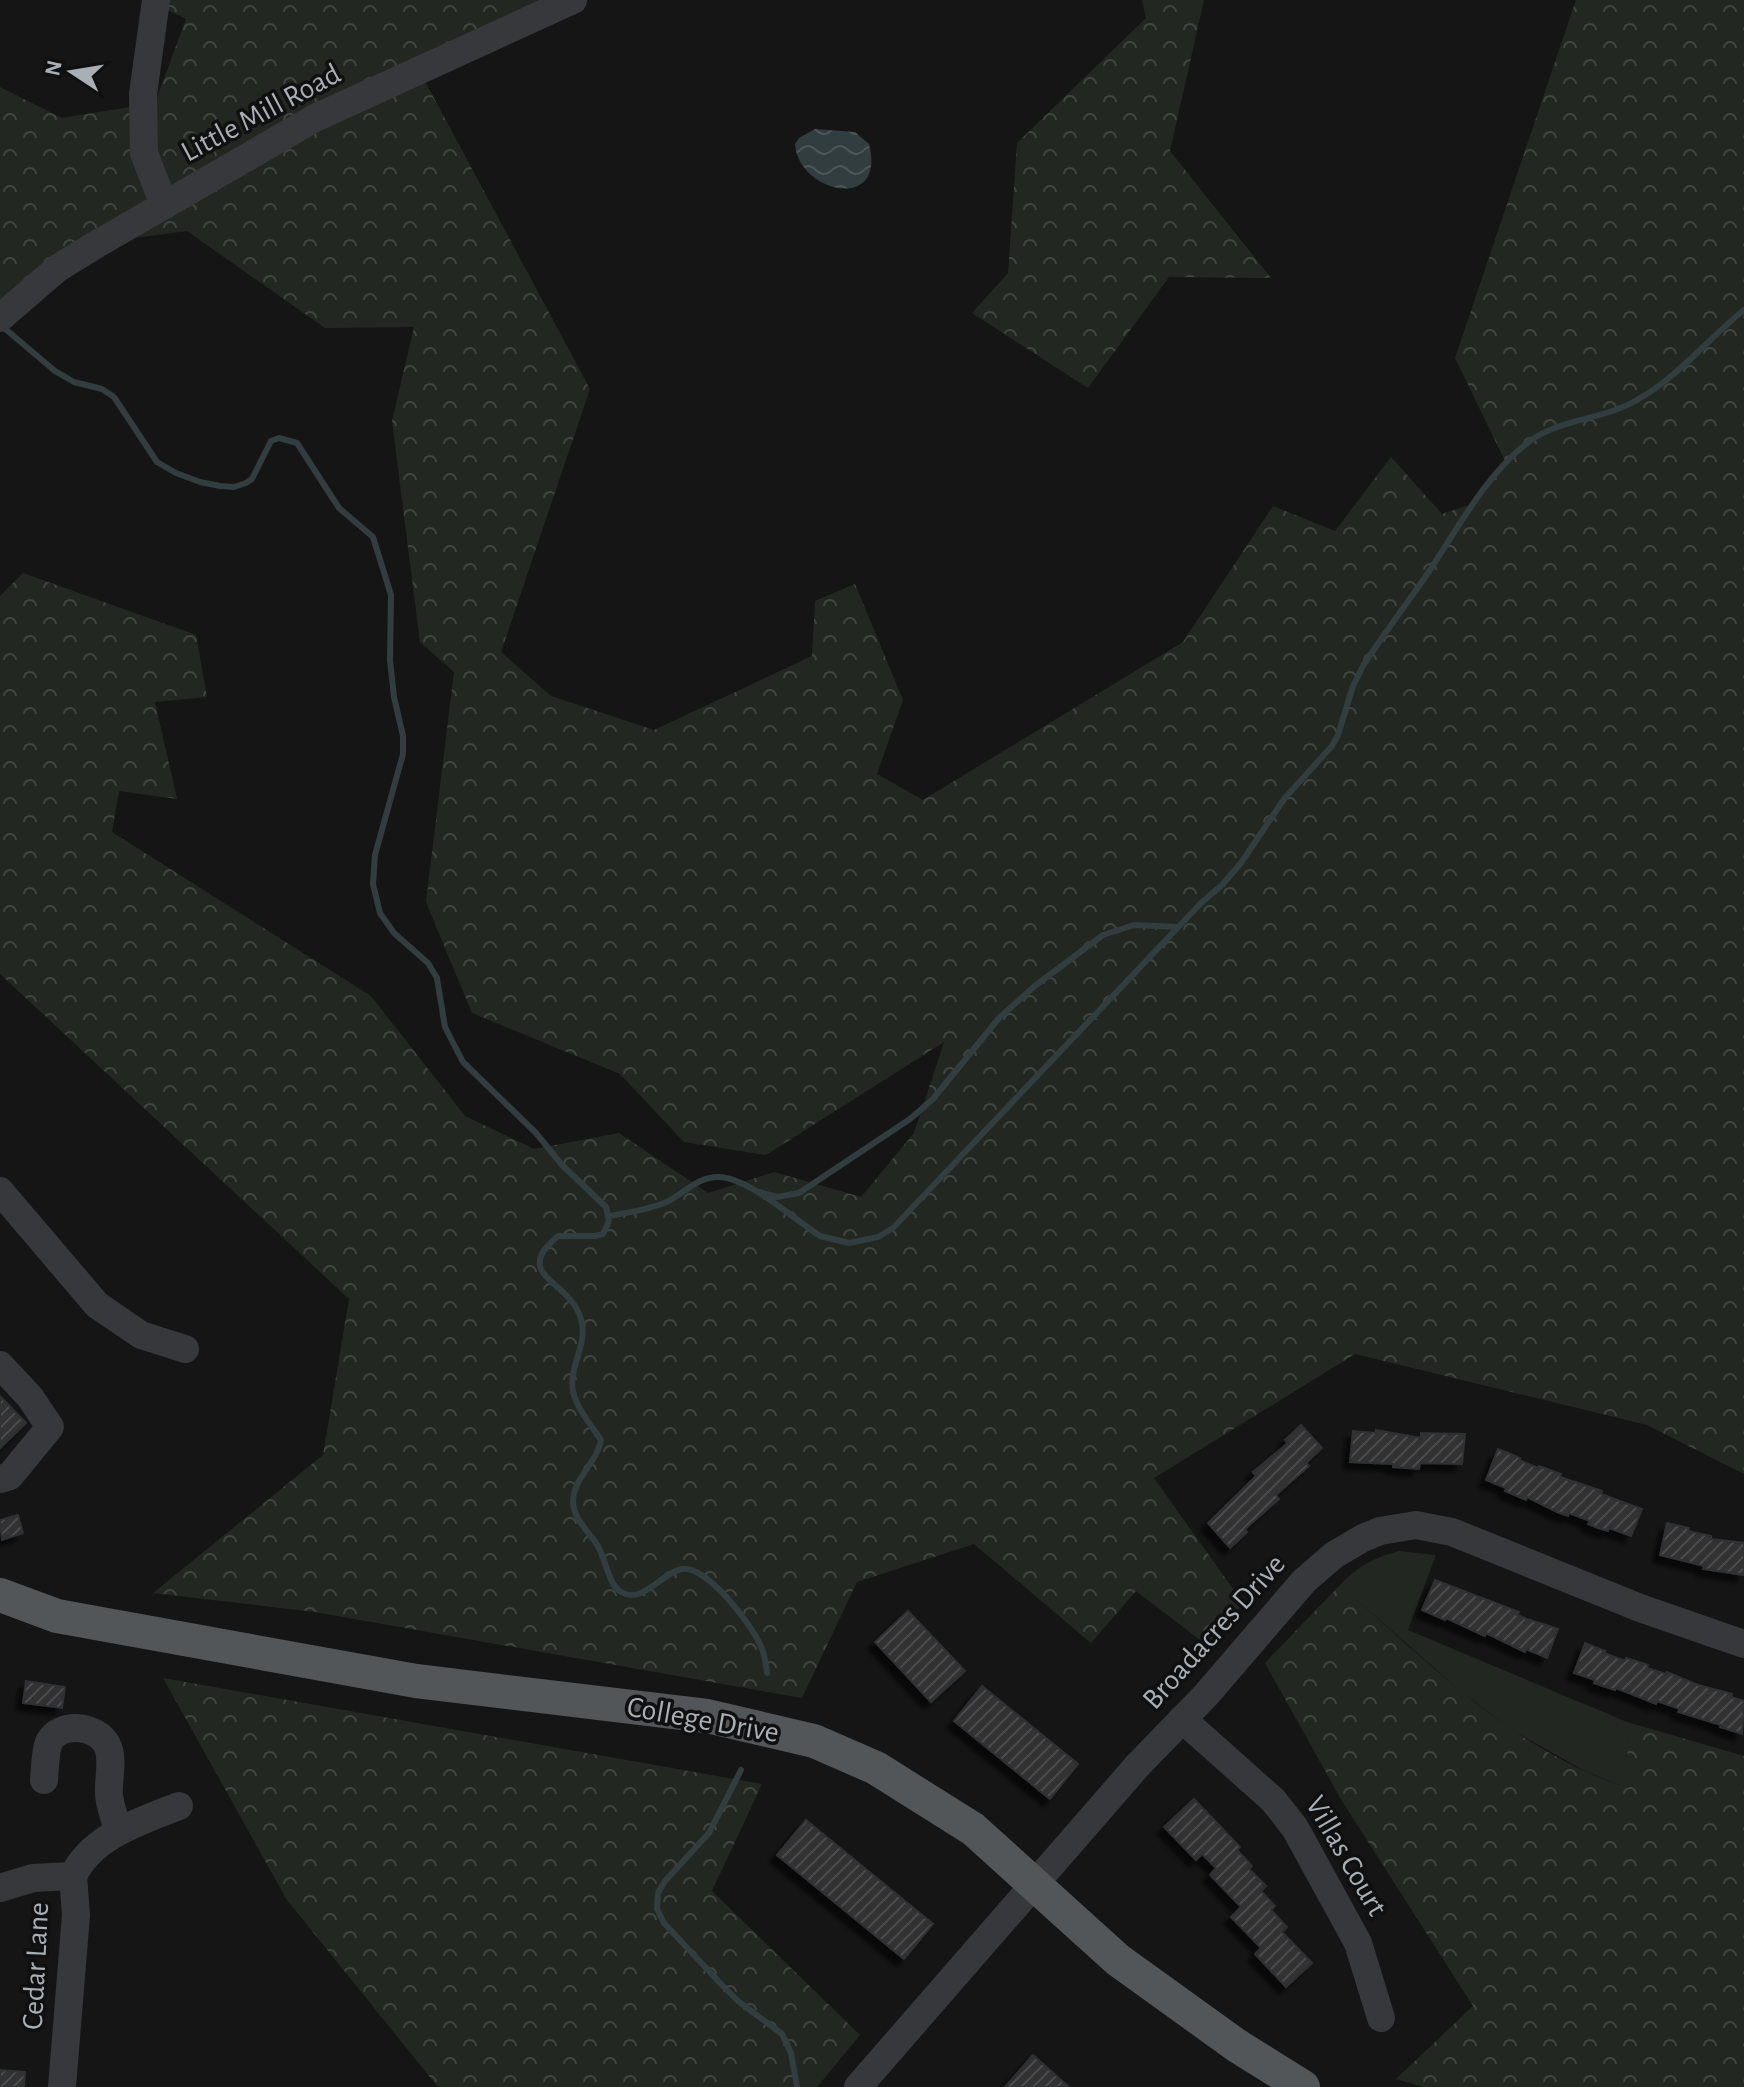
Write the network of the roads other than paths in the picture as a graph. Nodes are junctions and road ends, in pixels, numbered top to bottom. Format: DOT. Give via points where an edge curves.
graph roads {
  1 [pos="156,0"];
  2 [pos="573,0"];
  3 [pos="164,205"];
  4 [pos="0,318"];
  5 [pos="0,1191"];
  6 [pos="185,1349"];
  7 [pos="0,1365"];
  8 [pos="0,1479"];
  9 [pos="0,1595"];
  10 [pos="1744,1644"];
  11 [pos="1182,1719"];
  12 [pos="44,1780"];
  13 [pos="179,1806"];
  14 [pos="118,1831"];
  15 [pos="73,1876"];
  16 [pos="1035,1885"];
  17 [pos="0,1888"];
  18 [pos="1381,2018"];
  19 [pos="62,2087"];
  20 [pos="858,2087"];
  21 [pos="1303,2087"];
  1 -- 3 [label="street" via="143,94 144,153"];
  2 -- 3 [label="street, Little Mill Road" via="315,118"];
  3 -- 4 [label="street, Little Mill Road" via="58,268"];
  5 -- 6 [label="street" via="97,1305 141,1335"];
  7 -- 8 [label="street" via="50,1427 10,1476"];
  9 -- 16 [label="main road, College Drive" via="57,1616 416,1681 707,1716 814,1741 876,1768 973,1829"];
  10 -- 11 [label="street, Broadacres Drive" via="1452,1532 1416,1525 1363,1538 1334,1555 1304,1581"];
  11 -- 16 [label="street, Broadacres Drive"];
  11 -- 18 [label="street, Villas Court" via="1273,1800 1295,1828 1358,1943"];
  12 -- 14 [label="street" via="49,1743 55,1736 81,1727 96,1732 110,1755 109,1799"];
  13 -- 14 [label="street"];
  14 -- 15 [label="street" via="79,1863"];
  15 -- 17 [label="street, Cedar Lane" via="33,1878"];
  15 -- 19 [label="street, Cedar Lane" via="76,1915"];
  16 -- 20 [label="street, Broadacres Drive"];
  16 -- 21 [label="main road, College Drive" via="1118,1960"];
}
